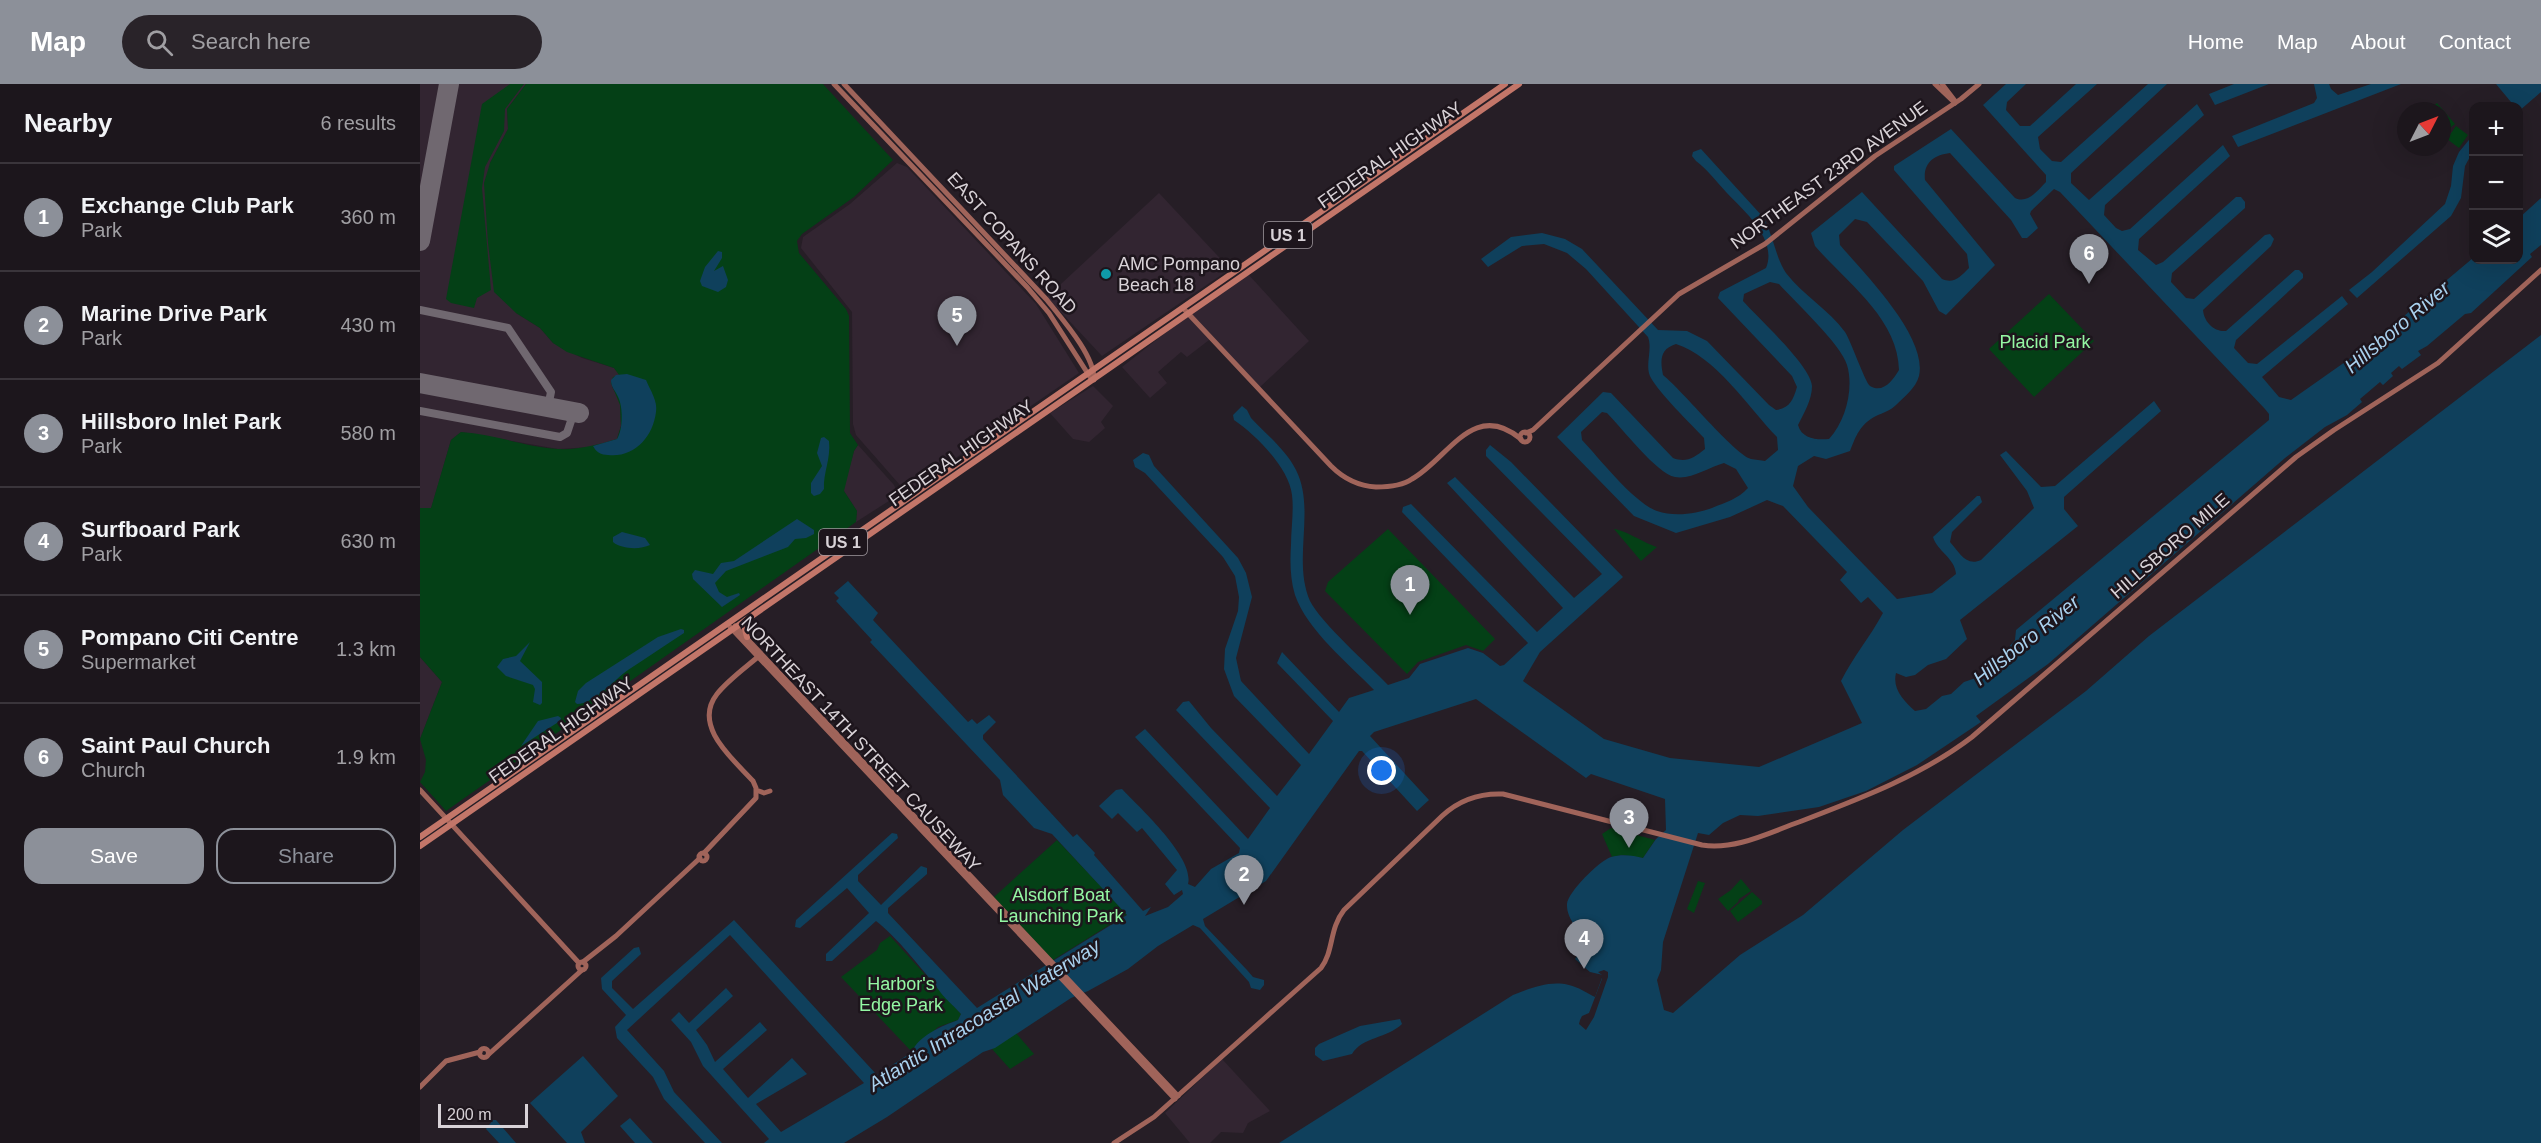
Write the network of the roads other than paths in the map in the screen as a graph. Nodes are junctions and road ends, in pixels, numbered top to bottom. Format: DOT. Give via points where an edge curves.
graph roads {
  1 [pos="834,84"];
  2 [pos="844,84"];
  3 [pos="1505,84"];
  4 [pos="1510,84"];
  5 [pos="1518,84"];
  6 [pos="1935,84"];
  7 [pos="1942,84"];
  8 [pos="1979,84"];
  9 [pos="1501,96"];
  10 [pos="1955,103"];
  11 [pos="1384,168"];
  12 [pos="1378,182"];
  13 [pos="1340,203"];
  14 [pos="978,231"];
  15 [pos="1256,257"];
  16 [pos="1239,269"];
  17 [pos="2541,270"];
  18 [pos="1248,272"];
  19 [pos="1234,282"];
  20 [pos="1046,309"];
  21 [pos="1186,310"];
  22 [pos="1060,317"];
  23 [pos="1094,369"];
  24 [pos="1087,374"];
  25 [pos="1094,380"];
  26 [pos="1027,416"];
  27 [pos="1012,426"];
  28 [pos="1017,433"];
  29 [pos="1007,439"];
  30 [pos="866,526"];
  31 [pos="836,548"];
  32 [pos="846,551"];
  33 [pos="831,561"];
  34 [pos="747,620"];
  35 [pos="728,623"];
  36 [pos="734,628"];
  37 [pos="747,637"];
  38 [pos="760,655"];
  39 [pos="664,668"];
  40 [pos="658,681"];
  41 [pos="584,728"];
  42 [pos="715,738"];
  43 [pos="522,766"];
  44 [pos="865,771"];
  45 [pos="877,776"];
  46 [pos="518,778"];
  47 [pos="420,790"];
  48 [pos="759,791"];
  49 [pos="770,791"];
  50 [pos="449,821"];
  51 [pos="926,828"];
  52 [pos="420,837"];
  53 [pos="926,837"];
  54 [pos="420,846"];
  55 [pos="703,857"];
  56 [pos="1047,962"];
  57 [pos="582,966"];
  58 [pos="420,1087"];
  59 [pos="1176,1097"];
  60 [pos="1114,1143"];
  1 -- 14 [label="main road, EAST COPANS ROAD"];
  2 -- 14 [label="main road, EAST COPANS ROAD"];
  3 -- 11 [label="main road, FEDERAL HIGHWAY / US 1"];
  4 -- 9 [label="main road"];
  5 -- 9 [label="main road, FEDERAL HIGHWAY / US 1"];
  6 -- 10 [label="main road"];
  7 -- 10 [label="main road"];
  8 -- 10 [label="main road, NORTHEAST 23RD AVENUE"];
  9 -- 12 [label="main road, FEDERAL HIGHWAY / US 1"];
  10 -- 21 [label="main road, NORTHEAST 23RD AVENUE" via="1875,156 1765,244 1691,286 1525,436 1489,426 1466,432 1413,479 1395,486 1364,485 1336,471"];
  11 -- 12 [label="main road"];
  11 -- 13 [label="main road, FEDERAL HIGHWAY / US 1" via="1346,194"];
  12 -- 13 [label="main road, FEDERAL HIGHWAY / US 1"];
  13 -- 15 [label="main road, FEDERAL HIGHWAY / US 1"];
  13 -- 18 [label="main road, FEDERAL HIGHWAY / US 1" via="1332,214"];
  14 -- 20 [label="main road, EAST COPANS ROAD"];
  14 -- 22 [label="main road, EAST COPANS ROAD"];
  15 -- 16 [label="main road, FEDERAL HIGHWAY / US 1"];
  15 -- 18 [label="main road"];
  16 -- 19 [label="main road"];
  16 -- 21 [label="main road, FEDERAL HIGHWAY / US 1"];
  17 -- 59 [label="main road, HILLSBORO MILE" via="2438,363 2296,458 1945,757 1858,799 1755,838 1722,846 1702,845 1503,794 1480,796 1458,804 1344,910 1336,922 1321,968"];
  18 -- 19 [label="main road, FEDERAL HIGHWAY / US 1"];
  19 -- 21 [label="main road, FEDERAL HIGHWAY / US 1"];
  20 -- 22 [label="main road"];
  20 -- 24 [label="main road, EAST COPANS ROAD"];
  21 -- 23 [label="main road, FEDERAL HIGHWAY / US 1"];
  21 -- 25 [label="main road, FEDERAL HIGHWAY / US 1"];
  22 -- 23 [label="main road, EAST COPANS ROAD"];
  23 -- 24 [label="main road, FEDERAL HIGHWAY / US 1"];
  23 -- 25 [label="main road"];
  24 -- 25 [label="main road, EAST COPANS ROAD"];
  24 -- 26 [label="main road, FEDERAL HIGHWAY / US 1"];
  25 -- 28 [label="main road, FEDERAL HIGHWAY / US 1"];
  26 -- 27 [label="main road, FEDERAL HIGHWAY / US 1"];
  26 -- 28 [label="main road"];
  27 -- 29 [label="main road"];
  27 -- 30 [label="main road, FEDERAL HIGHWAY / US 1"];
  28 -- 29 [label="main road, FEDERAL HIGHWAY / US 1"];
  29 -- 32 [label="main road, FEDERAL HIGHWAY / US 1"];
  30 -- 31 [label="main road, FEDERAL HIGHWAY / US 1"];
  30 -- 32 [label="main road" via="848,543"];
  31 -- 33 [label="main road"];
  31 -- 35 [label="main road, FEDERAL HIGHWAY / US 1"];
  32 -- 33 [label="main road, FEDERAL HIGHWAY / US 1"];
  33 -- 34 [label="main road, FEDERAL HIGHWAY / US 1"];
  34 -- 36 [label="main road, FEDERAL HIGHWAY / US 1"];
  34 -- 37 [label="main road"];
  35 -- 36 [label="main road, NORTHEAST 14TH STREET CAUSEWAY"];
  35 -- 39 [label="main road, FEDERAL HIGHWAY / US 1"];
  36 -- 37 [label="main road, NORTHEAST 14TH STREET CAUSEWAY"];
  36 -- 38 [label="main road, NORTHEAST 14TH STREET CAUSEWAY"];
  36 -- 40 [label="main road, FEDERAL HIGHWAY / US 1"];
  37 -- 38 [label="main road, NORTHEAST 14TH STREET CAUSEWAY"];
  38 -- 42 [label="main road" via="717,693 711,709"];
  38 -- 44 [label="main road, NORTHEAST 14TH STREET CAUSEWAY"];
  38 -- 45 [label="main road, NORTHEAST 14TH STREET CAUSEWAY"];
  39 -- 40 [label="main road"];
  39 -- 41 [label="main road, FEDERAL HIGHWAY / US 1" via="595,715"];
  40 -- 41 [label="main road, FEDERAL HIGHWAY / US 1"];
  41 -- 43 [label="main road, FEDERAL HIGHWAY / US 1"];
  41 -- 46 [label="main road, FEDERAL HIGHWAY / US 1"];
  42 -- 48 [label="main road" via="755,779"];
  42 -- 55 [label="main road" via="753,781 757,794 753,804 723,831"];
  43 -- 46 [label="main road"];
  43 -- 50 [label="main road, FEDERAL HIGHWAY / US 1"];
  44 -- 45 [label="main road"];
  44 -- 53 [label="main road, NORTHEAST 14TH STREET CAUSEWAY"];
  45 -- 51 [label="main road, NORTHEAST 14TH STREET CAUSEWAY"];
  46 -- 50 [label="main road, FEDERAL HIGHWAY / US 1"];
  47 -- 50 [label="main road"];
  48 -- 49 [label="main road"];
  48 -- 55 [label="main road" via="757,804"];
  50 -- 52 [label="main road, FEDERAL HIGHWAY / US 1"];
  50 -- 54 [label="main road, FEDERAL HIGHWAY / US 1"];
  50 -- 57 [label="main road"];
  51 -- 53 [label="main road"];
  51 -- 56 [label="main road, NORTHEAST 14TH STREET CAUSEWAY"];
  53 -- 56 [label="main road, NORTHEAST 14TH STREET CAUSEWAY"];
  55 -- 57 [label="main road"];
  55 -- 57 [label="main road" via="608,947"];
  56 -- 59 [label="main road, NORTHEAST 14TH STREET CAUSEWAY"];
  57 -- 58 [label="main road" via="485,1058 481,1054 449,1064"];
  59 -- 60 [label="main road, HILLSBORO MILE" via="1141,1127"];
}
